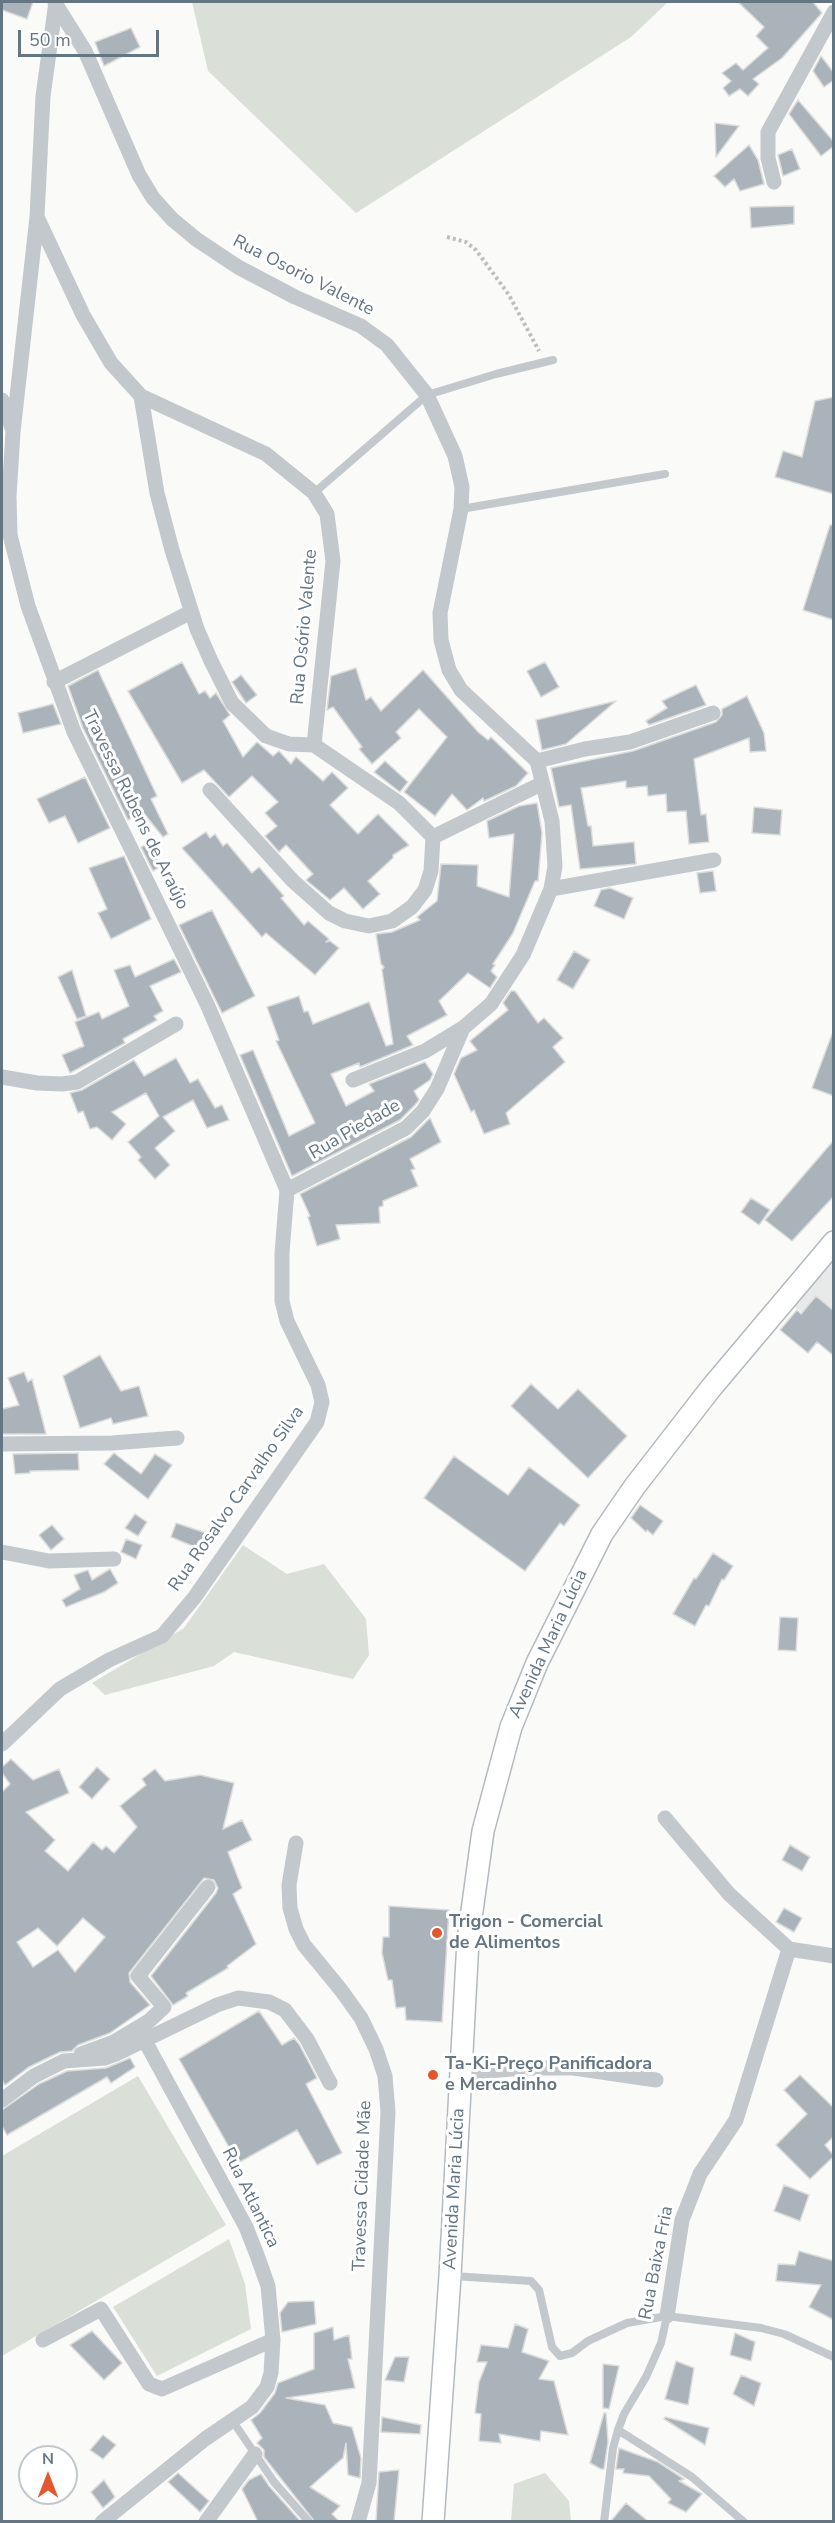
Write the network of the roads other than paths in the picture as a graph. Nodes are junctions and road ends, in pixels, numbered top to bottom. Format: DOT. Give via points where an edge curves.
graph roads {
  1 [pos="56,2"];
  2 [pos="834,12"];
  3 [pos="774,182"];
  4 [pos="37,217"];
  5 [pos="554,360"];
  6 [pos="427,395"];
  7 [pos="141,396"];
  8 [pos="2,400"];
  9 [pos="13,432"];
  10 [pos="665,474"];
  11 [pos="314,493"];
  12 [pos="462,509"];
  13 [pos="191,612"];
  14 [pos="54,682"];
  15 [pos="713,712"];
  16 [pos="314,745"];
  17 [pos="537,761"];
  18 [pos="541,784"];
  19 [pos="210,790"];
  20 [pos="433,837"];
  21 [pos="714,860"];
  22 [pos="551,890"];
  23 [pos="176,1024"];
  24 [pos="463,1028"];
  25 [pos="2,1077"];
  26 [pos="353,1080"];
  27 [pos="287,1190"];
  28 [pos="834,1242"];
  29 [pos="177,1438"];
  30 [pos="2,1444"];
  31 [pos="2,1552"];
  32 [pos="114,1559"];
  33 [pos="2,1744"];
  34 [pos="665,1818"];
  35 [pos="296,1843"];
  36 [pos="208,1887"];
  37 [pos="789,1949"];
  38 [pos="834,1956"];
  39 [pos="145,2041"];
  40 [pos="64,2061"];
  41 [pos="461,2073"];
  42 [pos="656,2080"];
  43 [pos="330,2083"];
  44 [pos="2,2100"];
  45 [pos="450,2276"];
  46 [pos="667,2316"];
  47 [pos="44,2340"];
  48 [pos="273,2340"];
  49 [pos="834,2357"];
  50 [pos="232,2420"];
  51 [pos="618,2430"];
  52 [pos="255,2454"];
  53 [pos="102,2522"];
  54 [pos="207,2522"];
  55 [pos="309,2522"];
  56 [pos="358,2522"];
  57 [pos="433,2522"];
  58 [pos="604,2522"];
  59 [pos="744,2522"];
  1 -- 4 [label="street, Travessa Rubens de Araújo" via="44,96"];
  1 -- 6 [label="street, Rua Osorio Valente" via="85,51 139,175 171,219 238,267 361,326 387,345"];
  2 -- 3 [label="street" via="768,132 768,158"];
  4 -- 7 [label="street, Rua Osório Valente" via="111,363"];
  4 -- 9 [label="street, Travessa Rubens de Araújo"];
  5 -- 6 [label="lane"];
  6 -- 11 [label="lane"];
  6 -- 12 [label="street, Rua Osorio Valente" via="455,456"];
  7 -- 11 [label="street, Rua Osório Valente" via="266,454"];
  7 -- 13 [label="street" via="171,550"];
  8 -- 9 [label="street"];
  9 -- 14 [label="street, Travessa Rubens de Araújo" via="10,535 28,606"];
  10 -- 12 [label="lane"];
  11 -- 16 [label="street, Rua Osório Valente" via="327,514 333,561"];
  12 -- 17 [label="street, Rua Osorio Valente" via="440,614 441,640 449,670 461,690"];
  13 -- 14 [label="street"];
  13 -- 16 [label="street" via="232,703 266,736 289,744"];
  14 -- 27 [label="street, Travessa Rubens de Araújo" via="96,781 207,1004"];
  15 -- 17 [label="street" via="630,742"];
  16 -- 20 [label="street" via="399,803"];
  17 -- 18 [label="street"];
  18 -- 20 [label="street"];
  18 -- 22 [label="street" via="554,841"];
  19 -- 20 [label="street" via="293,881 345,921 369,926 392,921 420,900 431,871"];
  21 -- 22 [label="street"];
  22 -- 24 [label="street" via="523,955 491,1004"];
  23 -- 25 [label="street" via="77,1082 37,1083"];
  24 -- 26 [label="street" via="424,1052"];
  24 -- 27 [label="street, Rua Piedade" via="437,1089 406,1128"];
  27 -- 33 [label="street, Rua Rosalvo Carvalho Silva" via="282,1301 287,1321 322,1394 317,1422 194,1598 162,1636 110,1659 60,1689"];
  28 -- 41 [label="main road, Avenida Maria Lúcia" via="711,1388 635,1486 602,1534 537,1663 511,1727 483,1832 468,1941"];
  29 -- 30 [label="street"];
  31 -- 32 [label="street" via="49,1561"];
  34 -- 37 [label="street" via="729,1894"];
  35 -- 56 [label="street, Travessa Cidade Mãe" via="289,1885 296,1929 361,2018 385,2076 388,2123 369,2483"];
  36 -- 40 [label="street" via="138,1976 164,2007 114,2042"];
  37 -- 38 [label="street"];
  37 -- 46 [label="street, Rua Baixa Fria" via="736,2120 700,2174 682,2220"];
  39 -- 40 [label="street" via="105,2058"];
  39 -- 43 [label="street" via="238,1998 269,2002 285,2010 296,2022"];
  39 -- 48 [label="street, Rua Atlantica" via="246,2227 268,2286"];
  40 -- 44 [label="street" via="34,2076"];
  41 -- 42 [label="street" via="574,2068"];
  41 -- 45 [label="main road, Avenida Maria Lúcia"];
  45 -- 46 [label="lane" via="531,2281 538,2290 552,2347 560,2356 627,2323"];
  45 -- 57 [label="main road, Avenida Maria Lúcia"];
  46 -- 49 [label="lane" via="761,2328"];
  46 -- 51 [label="lane, Rua Baixa Fria" via="661,2343"];
  47 -- 48 [label="street" via="96,2310 104,2311 149,2384 162,2389"];
  48 -- 50 [label="street, Rua Atlantica" via="267,2386 252,2407"];
  50 -- 52 [label="lane"];
  50 -- 53 [label="street, Rua Atlantica"];
  51 -- 58 [label="lane, Rua Baixa Fria"];
  51 -- 59 [label="lane" via="692,2477"];
  52 -- 54 [label="street"];
  52 -- 55 [label="lane"];
}
